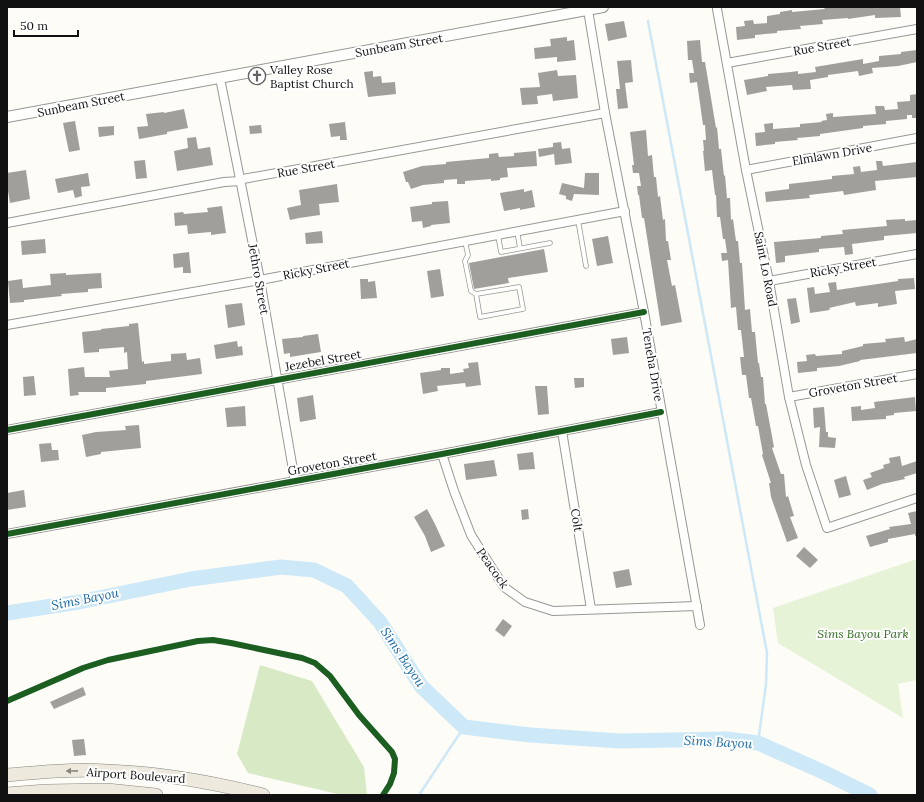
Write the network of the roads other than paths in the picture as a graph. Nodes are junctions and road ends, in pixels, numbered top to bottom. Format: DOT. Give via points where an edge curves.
graph roads {
  1 [pos="602,7"];
  2 [pos="717,8"];
  3 [pos="588,10"];
  4 [pos="917,29"];
  5 [pos="727,63"];
  6 [pos="220,78"];
  7 [pos="605,113"];
  8 [pos="7,117"];
  9 [pos="917,138"];
  10 [pos="746,170"];
  11 [pos="241,181"];
  12 [pos="625,211"];
  13 [pos="578,220"];
  14 [pos="7,223"];
  15 [pos="517,231"];
  16 [pos="498,235"];
  17 [pos="465,240"];
  18 [pos="550,243"];
  19 [pos="520,248"];
  20 [pos="917,254"];
  21 [pos="586,266"];
  22 [pos="260,280"];
  23 [pos="769,281"];
  24 [pos="476,294"];
  25 [pos="644,312"];
  26 [pos="7,325"];
  27 [pos="917,374"];
  28 [pos="277,380"];
  29 [pos="789,397"];
  30 [pos="661,412"];
  31 [pos="7,430"];
  32 [pos="562,431"];
  33 [pos="442,454"];
  34 [pos="295,481"];
  35 [pos="917,498"];
  36 [pos="7,534"];
  37 [pos="697,606"];
  38 [pos="591,609"];
  39 [pos="700,625"];
  40 [pos="45,772"];
  41 [pos="7,775"];
  42 [pos="46,791"];
  43 [pos="226,791"];
  44 [pos="7,794"];
  45 [pos="156,795"];
  46 [pos="263,795"];
  1 -- 3 [label="street, Sunbeam Street"];
  2 -- 5 [label="street, Saint Lo Road"];
  3 -- 6 [label="street, Sunbeam Street"];
  3 -- 7 [label="street, Teneha Drive"];
  4 -- 5 [label="street, Rue Street"];
  5 -- 10 [label="street, Saint Lo Road"];
  6 -- 8 [label="street, Sunbeam Street"];
  6 -- 11 [label="street, Jethro Street"];
  7 -- 11 [label="street, Rue Street"];
  7 -- 12 [label="street, Teneha Drive"];
  9 -- 10 [label="street, Elmlawn Drive"];
  10 -- 23 [label="street, Saint Lo Road"];
  11 -- 14 [label="street, Rue Street" via="224,182"];
  11 -- 22 [label="street, Jethro Street"];
  12 -- 13 [label="street, Ricky Street"];
  12 -- 25 [label="street, Teneha Drive"];
  13 -- 15 [label="street, Ricky Street"];
  13 -- 21 [label="lane"];
  15 -- 16 [label="street, Ricky Street"];
  15 -- 19 [label="lane"];
  16 -- 17 [label="street, Ricky Street"];
  16 -- 19 [label="lane" via="501,252"];
  17 -- 22 [label="street, Ricky Street"];
  17 -- 24 [label="lane" via="468,255 465,261 471,291"];
  18 -- 19 [label="lane"];
  20 -- 23 [label="street, Ricky Street"];
  22 -- 26 [label="street, Ricky Street"];
  22 -- 28 [label="street, Jethro Street"];
  23 -- 29 [label="street, Saint Lo Road"];
  24 -- 24 [label="lane" via="480,317 523,309 519,287"];
  25 -- 28 [label="street, Jezebel Street"];
  25 -- 30 [label="street, Teneha Drive"];
  27 -- 29 [label="street, Groveton Street"];
  28 -- 31 [label="street, Jezebel Street"];
  28 -- 34 [label="street, Jethro Street"];
  29 -- 35 [label="street, Saint Lo Road" via="806,465 827,528"];
  30 -- 32 [label="street, Groveton Street"];
  30 -- 37 [label="street, Teneha Drive"];
  32 -- 33 [label="street, Groveton Street"];
  32 -- 38 [label="street, Colt"];
  33 -- 34 [label="street, Groveton Street"];
  33 -- 38 [label="street, Peacock" via="471,536 504,587 525,602 553,611"];
  34 -- 36 [label="street, Groveton Street"];
  37 -- 38 [label="street, Peacock"];
  37 -- 39 [label="street, Teneha Drive"];
  40 -- 41 [label="main road, Airport Boulevard"];
  40 -- 42 [label="main road"];
  43 -- 40 [label="main road, Airport Boulevard, one-way" via="175,777 106,771"];
  42 -- 44 [label="main road, Airport Boulevard"];
  42 -- 45 [label="main road, Airport Boulevard" via="107,790"];
  43 -- 46 [label="main road, Airport Boulevard"];
}
